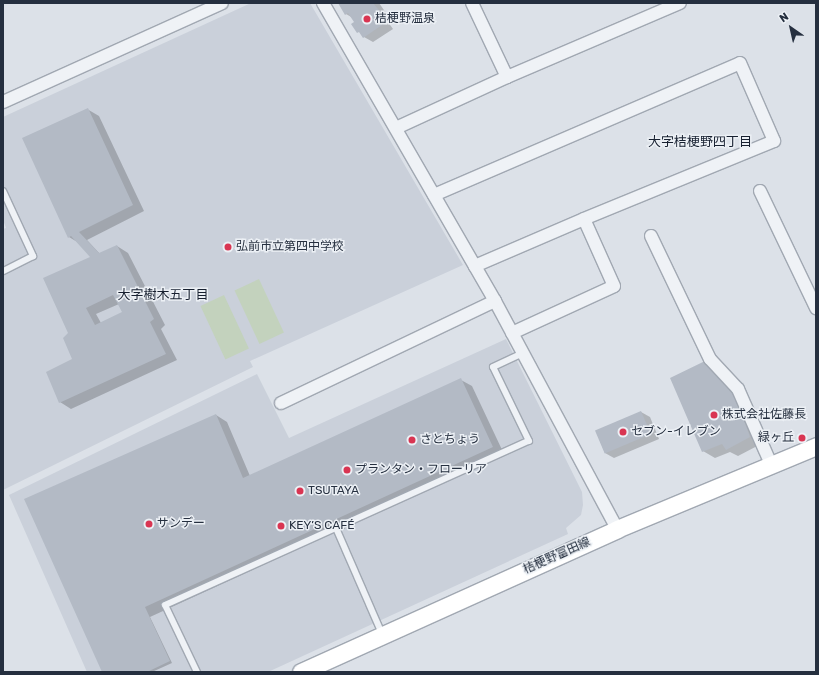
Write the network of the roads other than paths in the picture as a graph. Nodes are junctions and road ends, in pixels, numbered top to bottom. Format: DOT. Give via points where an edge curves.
graph roads {
  1 [pos="222,3"];
  2 [pos="324,3"];
  3 [pos="472,3"];
  4 [pos="680,3"];
  5 [pos="507,77"];
  6 [pos="3,102"];
  7 [pos="396,128"];
  8 [pos="3,191"];
  9 [pos="760,191"];
  10 [pos="434,195"];
  11 [pos="584,219"];
  12 [pos="651,236"];
  13 [pos="475,266"];
  14 [pos="3,271"];
  15 [pos="495,301"];
  16 [pos="816,308"];
  17 [pos="512,333"];
  18 [pos="523,353"];
  19 [pos="281,403"];
  20 [pos="816,446"];
  21 [pos="771,464"];
  22 [pos="336,528"];
  23 [pos="617,529"];
  24 [pos="382,634"];
  25 [pos="197,672"];
  26 [pos="301,672"];
  1 -- 6 [label="street"];
  2 -- 7 [label="street"];
  3 -- 5 [label="street"];
  4 -- 5 [label="street"];
  5 -- 7 [label="street"];
  7 -- 10 [label="street"];
  8 -- 14 [label="lane" via="33,256"];
  9 -- 16 [label="street"];
  10 -- 11 [label="street" via="740,63 774,141"];
  10 -- 13 [label="street"];
  11 -- 13 [label="street"];
  11 -- 17 [label="street" via="614,286"];
  12 -- 21 [label="street" via="710,359 738,389"];
  13 -- 15 [label="street"];
  15 -- 17 [label="street"];
  15 -- 19 [label="street"];
  17 -- 18 [label="street"];
  18 -- 22 [label="lane" via="493,367 529,441"];
  18 -- 23 [label="street"];
  20 -- 21 [label="main road, 桔梗野富田線"];
  21 -- 23 [label="main road, 桔梗野富田線"];
  22 -- 24 [label="lane"];
  22 -- 25 [label="lane" via="165,605"];
  23 -- 24 [label="main road, 桔梗野富田線"];
  24 -- 26 [label="main road, 桔梗野富田線"];
}
